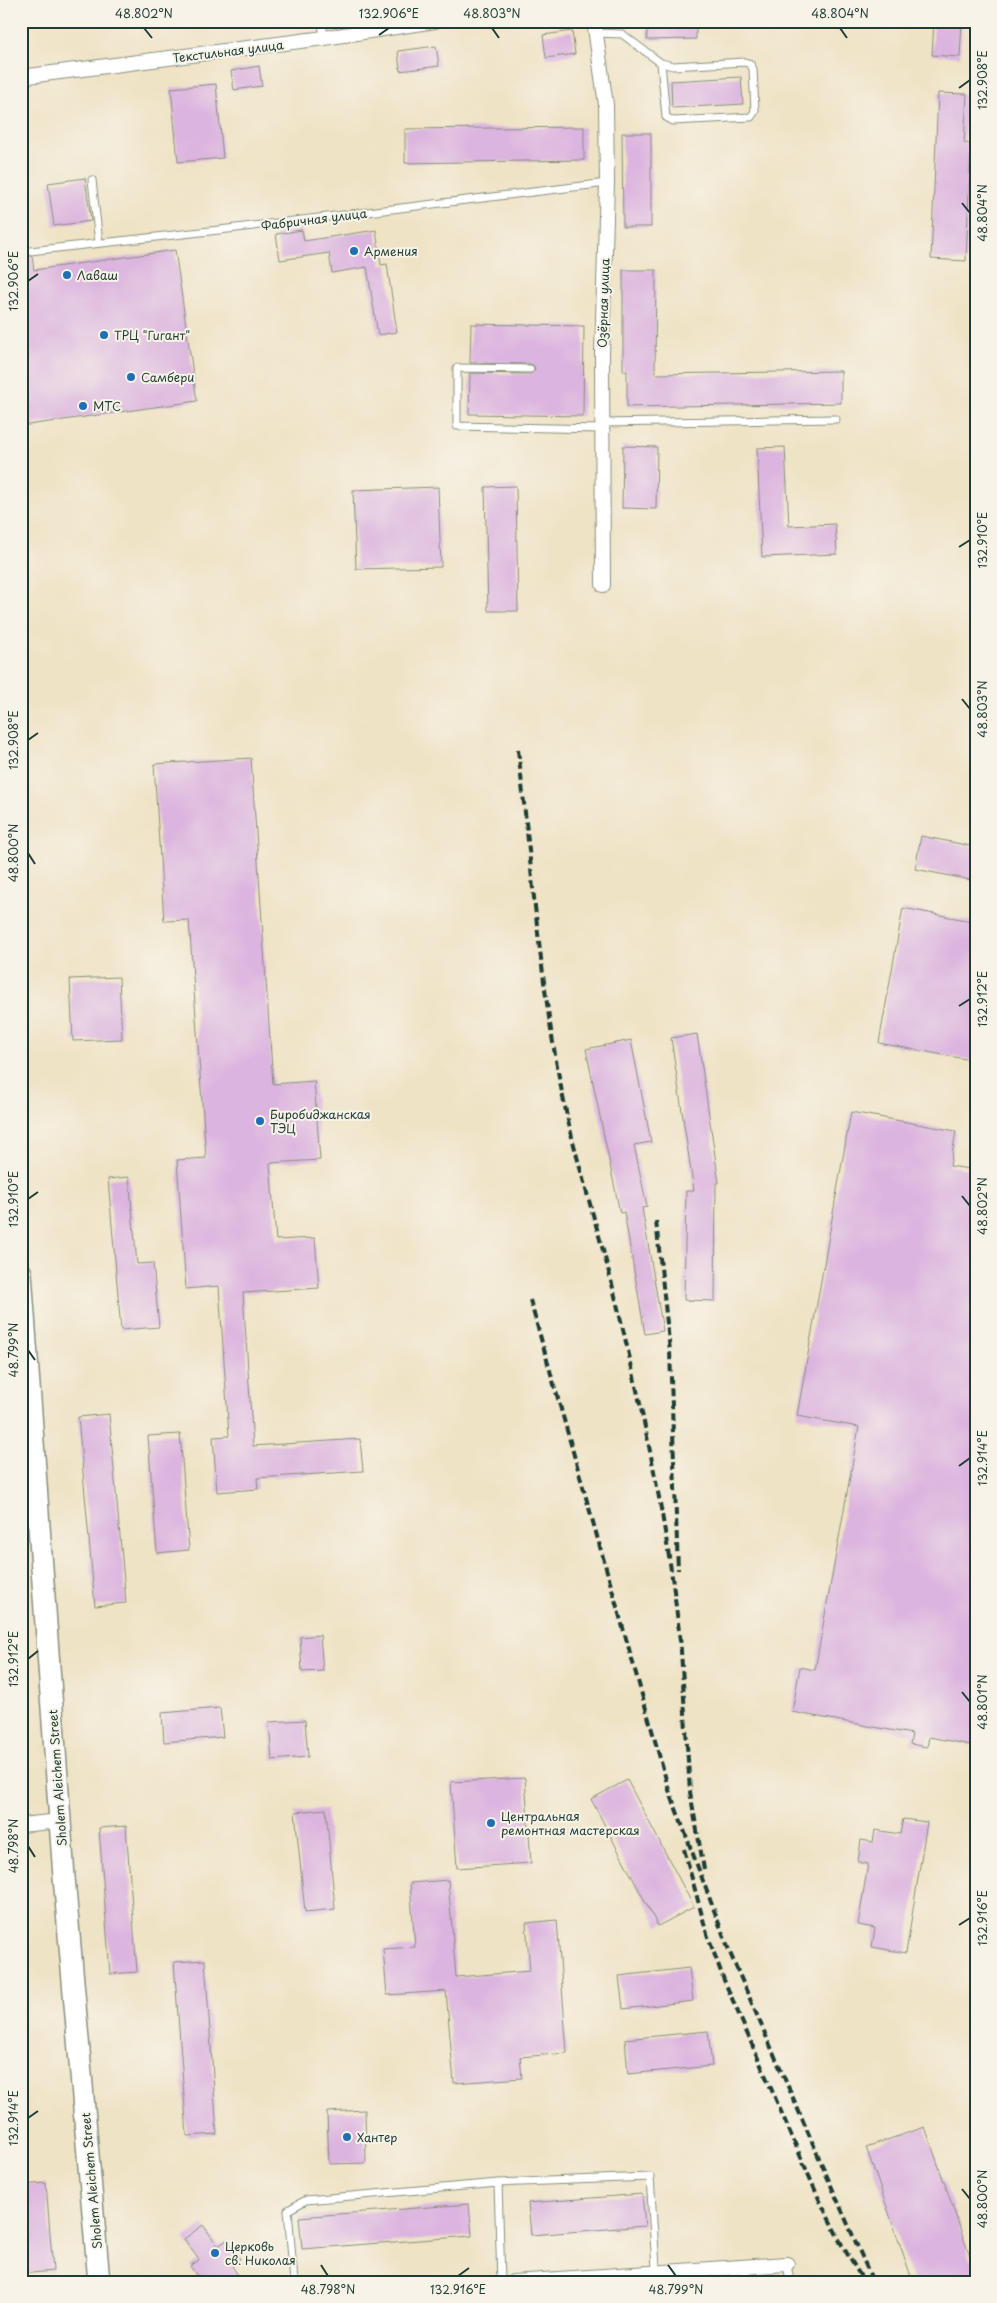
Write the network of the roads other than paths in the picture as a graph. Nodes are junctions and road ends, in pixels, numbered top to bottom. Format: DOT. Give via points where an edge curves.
graph roads {
  1 [pos="322,21"];
  2 [pos="435,21"];
  3 [pos="595,27"];
  4 [pos="324,38"];
  5 [pos="661,64"];
  6 [pos="21,77"];
  7 [pos="92,180"];
  8 [pos="607,183"];
  9 [pos="99,243"];
  10 [pos="21,252"];
  11 [pos="530,369"];
  12 [pos="836,419"];
  13 [pos="602,426"];
  14 [pos="604,585"];
  15 [pos="21,1273"];
  16 [pos="60,1821"];
  17 [pos="21,1825"];
  18 [pos="498,2183"];
  19 [pos="787,2264"];
  20 [pos="656,2278"];
  21 [pos="99,2282"];
  22 [pos="294,2282"];
  23 [pos="501,2282"];
  24 [pos="513,2282"];
  25 [pos="790,2282"];
  1 -- 4 [label="lane"];
  2 -- 4 [label="street, Текстильная улица"];
  3 -- 5 [label="lane" via="622,34"];
  3 -- 8 [label="street, Озёрная улица" via="606,105"];
  4 -- 6 [label="street, Текстильная улица"];
  5 -- 5 [label="lane" via="747,63 753,70 754,113 748,118 670,121 664,115"];
  7 -- 9 [label="lane"];
  8 -- 9 [label="lane, Фабричная улица"];
  8 -- 13 [label="street, Озёрная улица"];
  9 -- 10 [label="lane, Фабричная улица"];
  11 -- 13 [label="lane" via="458,368 456,426"];
  12 -- 13 [label="lane"];
  13 -- 14 [label="street, Озёрная улица"];
  15 -- 16 [label="main road, Sholem Aleichem Street"];
  16 -- 17 [label="street"];
  16 -- 21 [label="main road, Sholem Aleichem Street"];
  18 -- 20 [label="lane" via="650,2177"];
  18 -- 22 [label="lane" via="306,2200 288,2210"];
  18 -- 23 [label="lane"];
  19 -- 20 [label="street"];
  19 -- 25 [label="lane"];
  20 -- 24 [label="street"];
}
